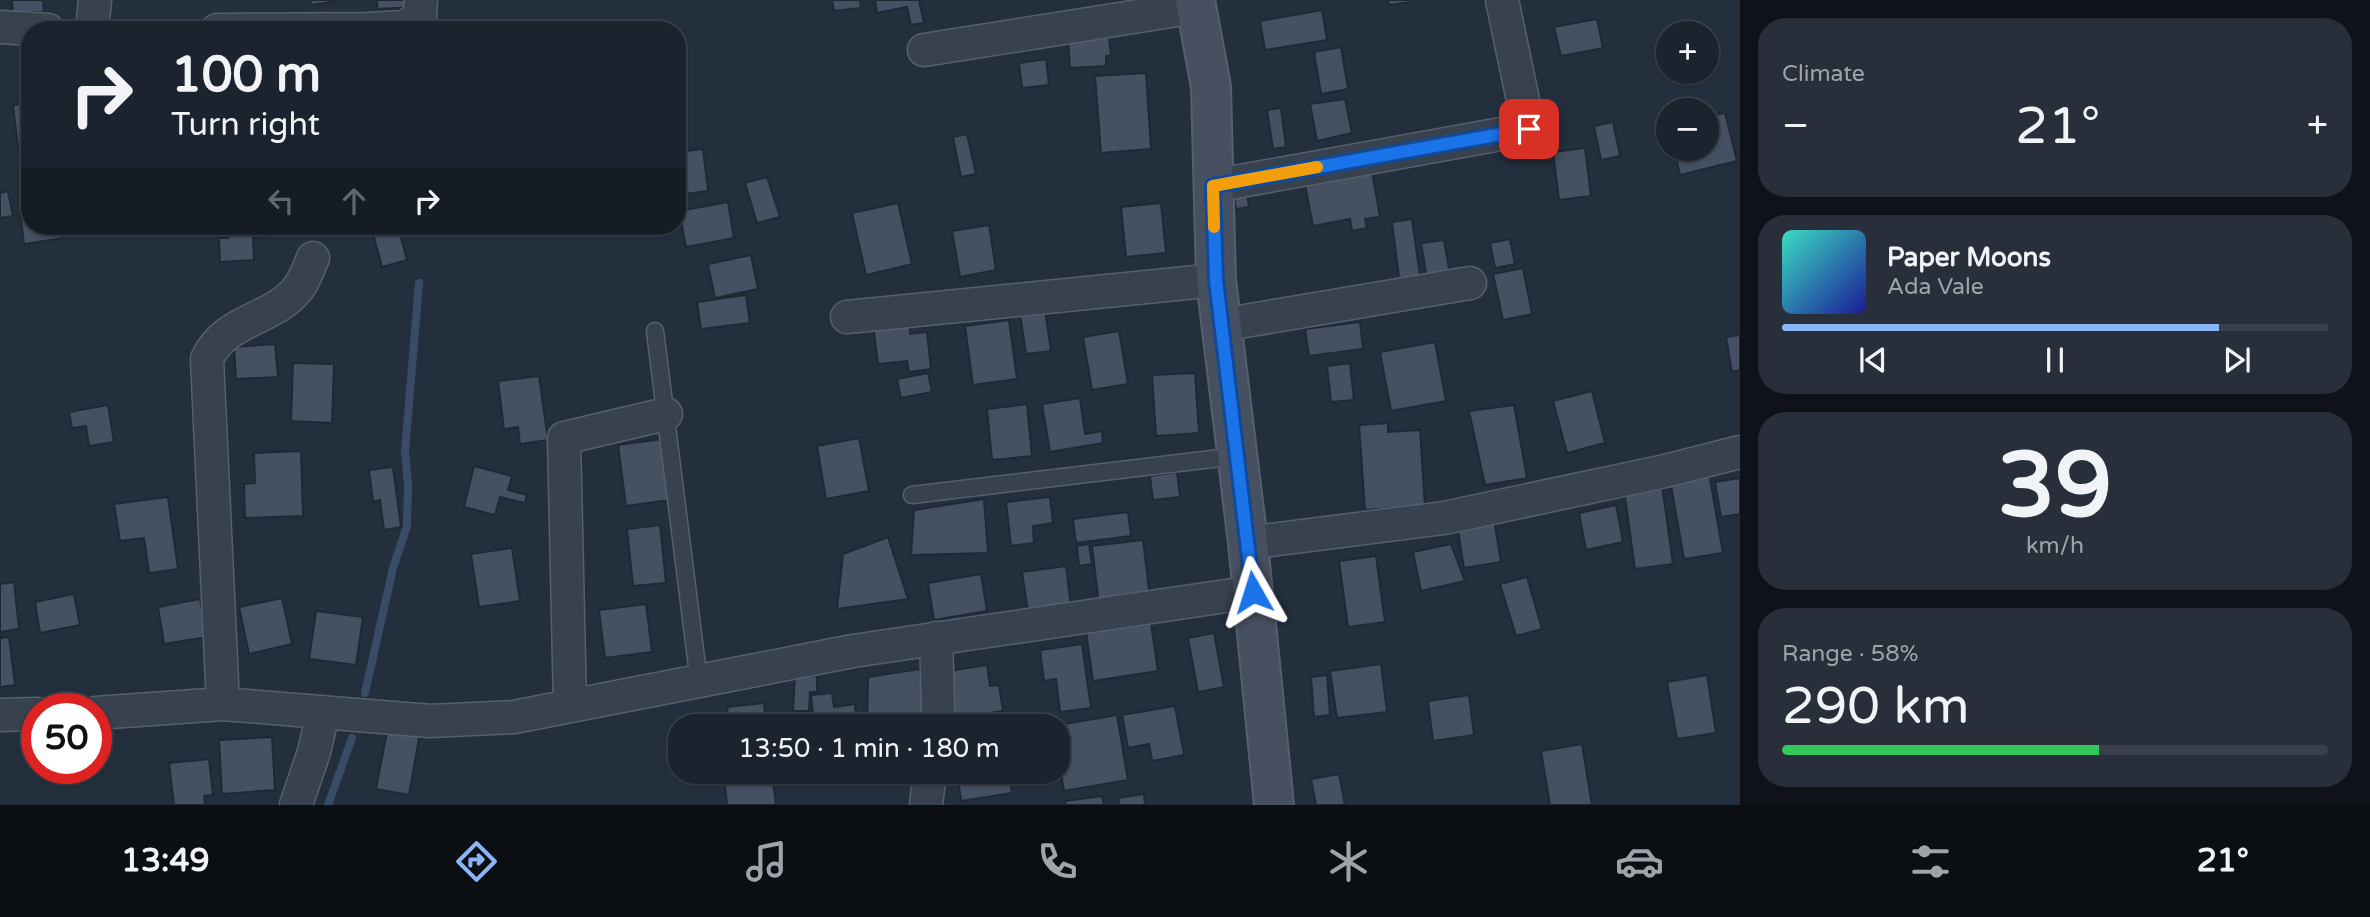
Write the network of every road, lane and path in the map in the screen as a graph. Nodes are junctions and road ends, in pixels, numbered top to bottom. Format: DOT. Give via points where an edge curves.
graph roads {
  1 [pos="95,0"];
  2 [pos="421,0"];
  3 [pos="1502,0"];
  4 [pos="1195,4"];
  5 [pos="93,21"];
  6 [pos="413,21"];
  7 [pos="0,27"];
  8 [pos="21,28"];
  9 [pos="924,50"];
  10 [pos="1213,186"];
  11 [pos="313,258"];
  12 [pos="1216,280"];
  13 [pos="1471,283"];
  14 [pos="847,317"];
  15 [pos="1221,325"];
  16 [pos="655,331"];
  17 [pos="666,414"];
  18 [pos="1740,452"];
  19 [pos="1237,456"];
  20 [pos="912,495"];
  21 [pos="1248,543"];
  22 [pos="1253,592"];
  23 [pos="936,638"];
  24 [pos="699,682"];
  25 [pos="223,704"];
  26 [pos="570,706"];
  27 [pos="112,712"];
  28 [pos="324,713"];
  29 [pos="21,714"];
  30 [pos="937,714"];
  31 [pos="0,715"];
  32 [pos="929,784"];
  33 [pos="296,805"];
  34 [pos="926,805"];
  35 [pos="1274,805"];
  1 -- 5 [label="street"];
  2 -- 6 [label="street" via="420,16"];
  3 -- 10 [label="street" via="1529,129"];
  4 -- 9 [label="street"];
  4 -- 10 [label="main road" via="1210,87"];
  7 -- 8 [label="street"];
  10 -- 12 [label="main road"];
  11 -- 25 [label="street" via="299,288 285,301 227,333 207,359"];
  12 -- 14 [label="street"];
  12 -- 15 [label="main road"];
  13 -- 15 [label="street"];
  15 -- 19 [label="main road"];
  16 -- 17 [label="lane"];
  17 -- 24 [label="lane"];
  17 -- 26 [label="street" via="564,438"];
  18 -- 21 [label="street" via="1444,518"];
  19 -- 20 [label="lane"];
  19 -- 21 [label="main road"];
  21 -- 22 [label="main road"];
  22 -- 23 [label="street"];
  22 -- 35 [label="main road"];
  23 -- 24 [label="street"];
  23 -- 30 [label="street"];
  24 -- 26 [label="street"];
  25 -- 27 [label="street"];
  25 -- 28 [label="street"];
  26 -- 28 [label="street" via="514,717 430,721"];
  28 -- 33 [label="street"];
  29 -- 31 [label="street"];
  32 -- 34 [label="street"];
}
